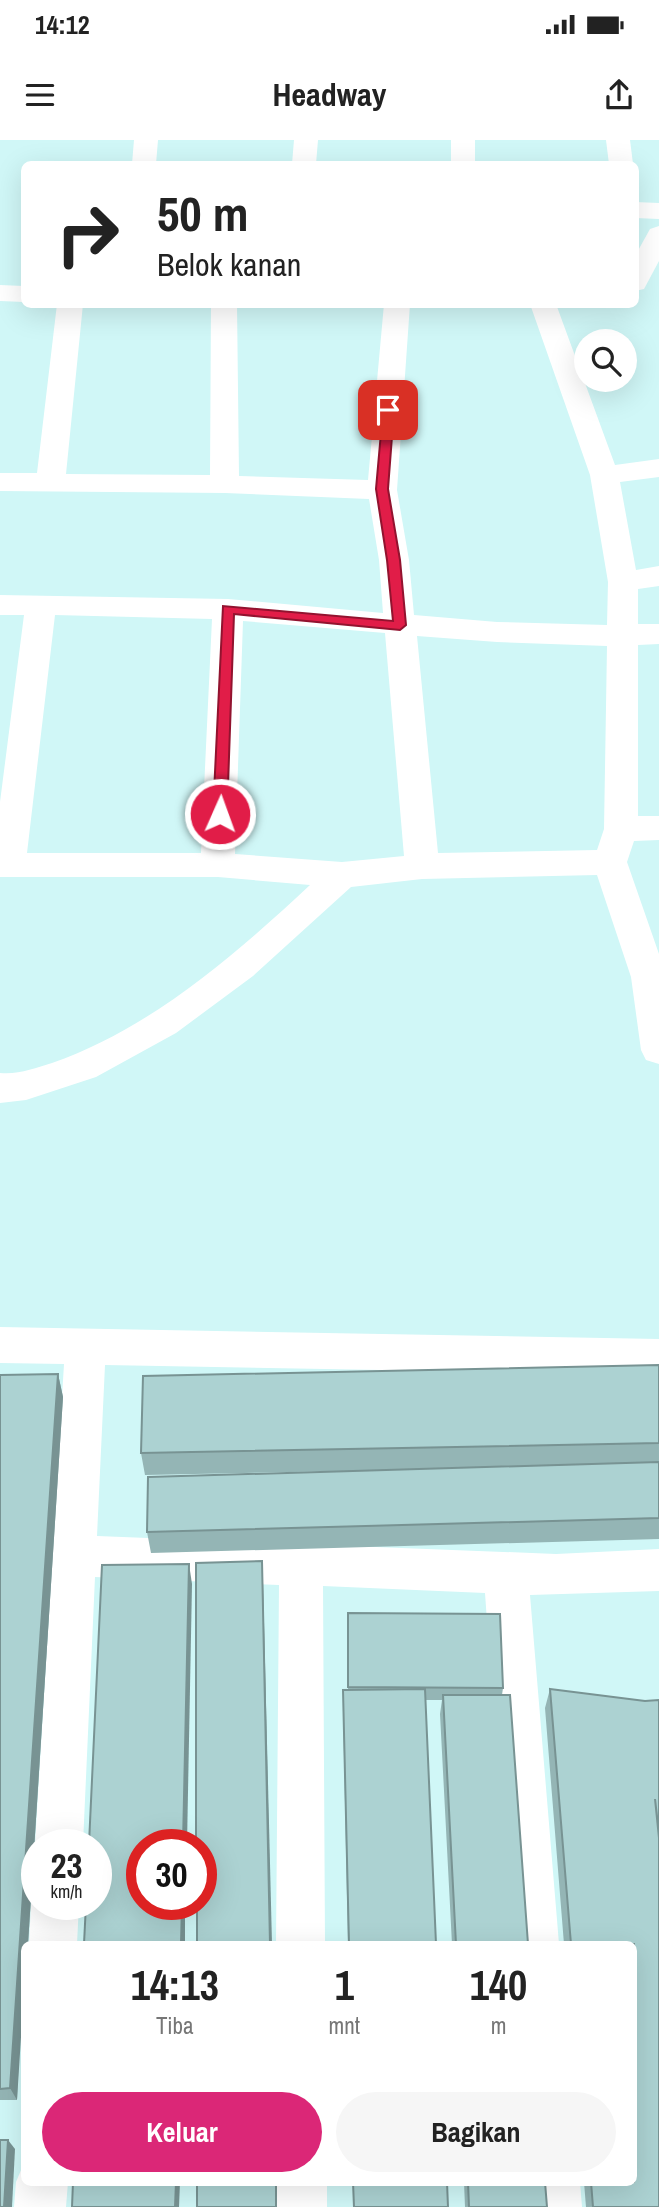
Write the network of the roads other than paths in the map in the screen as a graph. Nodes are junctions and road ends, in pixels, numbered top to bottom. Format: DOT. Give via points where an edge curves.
graph roads {
  1 [pos="146,140"];
  2 [pos="306,140"];
  3 [pos="463,140"];
  4 [pos="618,140"];
  5 [pos="144,161"];
  6 [pos="304,161"];
  7 [pos="463,161"];
  8 [pos="621,161"];
  9 [pos="639,210"];
  10 [pos="659,211"];
  11 [pos="659,234"];
  12 [pos="639,275"];
  13 [pos="0,293"];
  14 [pos="21,294"];
  15 [pos="639,295"];
  16 [pos="659,296"];
  17 [pos="71,308"];
  18 [pos="224,308"];
  19 [pos="397,308"];
  20 [pos="544,308"];
  21 [pos="659,468"];
  22 [pos="604,475"];
  23 [pos="0,482"];
  24 [pos="51,482"];
  25 [pos="225,484"];
  26 [pos="382,489"];
  27 [pos="659,576"];
  28 [pos="623,582"];
  29 [pos="0,605"];
  30 [pos="41,605"];
  31 [pos="228,609"];
  32 [pos="400,625"];
  33 [pos="659,634"];
  34 [pos="623,636"];
  35 [pos="659,828"];
  36 [pos="621,829"];
  37 [pos="610,862"];
  38 [pos="4,865"];
  39 [pos="218,865"];
  40 [pos="422,866"];
  41 [pos="342,876"];
  42 [pos="654,977"];
  43 [pos="659,1050"];
  44 [pos="0,1088"];
  45 [pos="0,1345"];
  46 [pos="85,1348"];
  47 [pos="659,1356"];
  48 [pos="75,1556"];
  49 [pos="301,1563"];
  50 [pos="659,1570"];
  51 [pos="506,1573"];
  52 [pos="60,1829"];
  53 [pos="54,1920"];
  54 [pos="53,1941"];
  55 [pos="301,1941"];
  56 [pos="535,1941"];
  57 [pos="42,2186"];
  58 [pos="301,2186"];
  59 [pos="554,2186"];
  60 [pos="40,2207"];
  61 [pos="301,2207"];
  62 [pos="556,2207"];
  1 -- 5 [label="street"];
  2 -- 6 [label="street"];
  3 -- 7 [label="street"];
  4 -- 8 [label="street"];
  9 -- 10 [label="street"];
  11 -- 12 [label="street"];
  13 -- 14 [label="street"];
  15 -- 16 [label="street"];
  17 -- 24 [label="street"];
  18 -- 25 [label="street"];
  19 -- 26 [label="street"];
  20 -- 22 [label="street"];
  21 -- 22 [label="street"];
  22 -- 28 [label="street"];
  23 -- 24 [label="street"];
  24 -- 25 [label="street"];
  25 -- 26 [label="street"];
  26 -- 32 [label="street"];
  27 -- 28 [label="street"];
  28 -- 34 [label="street"];
  29 -- 30 [label="street"];
  30 -- 31 [label="street"];
  30 -- 38 [label="street"];
  31 -- 32 [label="street"];
  31 -- 39 [label="street"];
  32 -- 34 [label="street"];
  32 -- 40 [label="street"];
  33 -- 34 [label="street"];
  34 -- 36 [label="street"];
  35 -- 36 [label="street"];
  36 -- 37 [label="street"];
  37 -- 40 [label="street"];
  37 -- 42 [label="street"];
  38 -- 39 [label="street"];
  39 -- 41 [label="street"];
  40 -- 41 [label="street"];
  41 -- 44 [label="street" via="275,940 126,1045 75,1072"];
  42 -- 43 [label="street"];
  45 -- 46 [label="street"];
  46 -- 47 [label="street"];
  46 -- 48 [label="street"];
  48 -- 49 [label="street"];
  48 -- 52 [label="street"];
  49 -- 51 [label="street"];
  49 -- 55 [label="street"];
  50 -- 51 [label="street"];
  51 -- 56 [label="street"];
  53 -- 54 [label="street"];
  57 -- 60 [label="street"];
  58 -- 61 [label="street"];
  59 -- 62 [label="street"];
}
